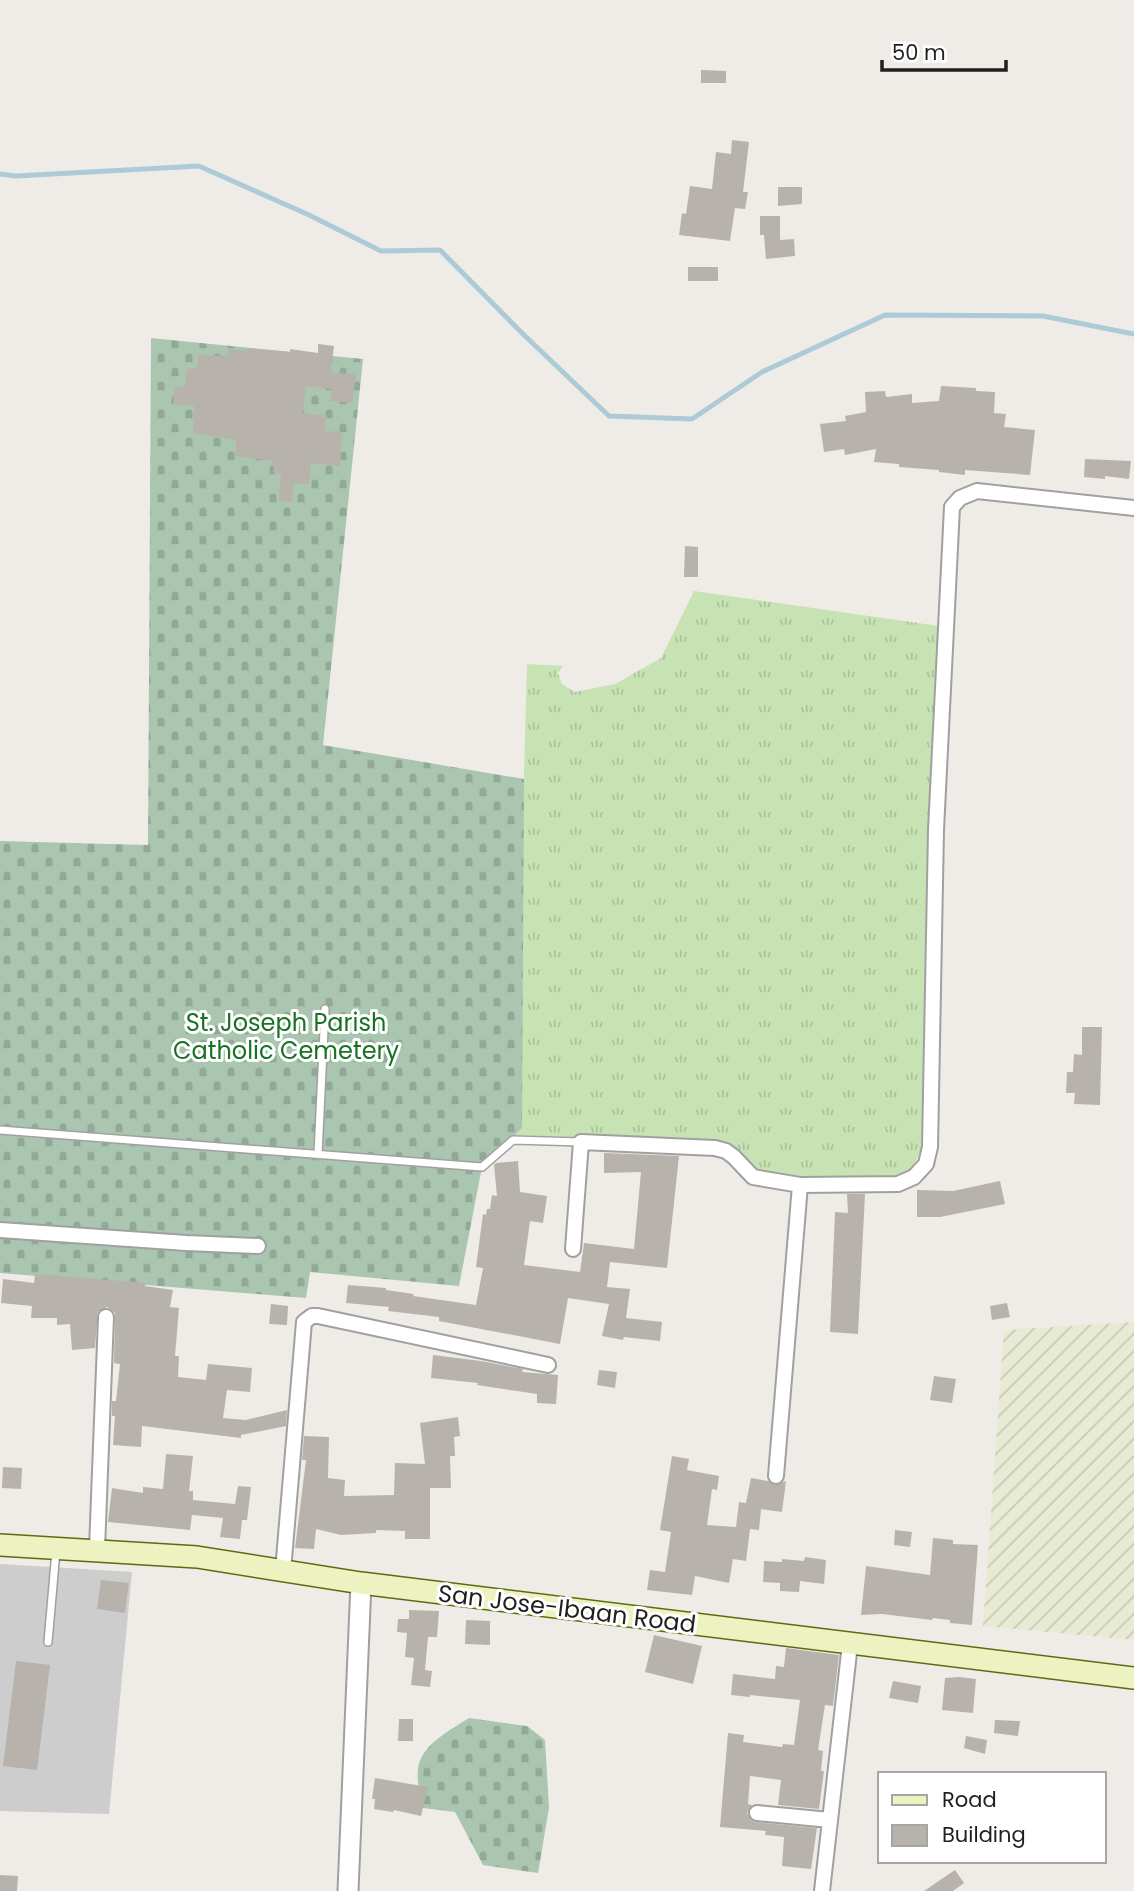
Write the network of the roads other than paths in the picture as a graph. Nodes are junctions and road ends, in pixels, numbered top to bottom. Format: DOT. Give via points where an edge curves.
graph roads {
  1 [pos="1134,508"];
  2 [pos="325,1009"];
  3 [pos="0,1130"];
  4 [pos="581,1142"];
  5 [pos="318,1154"];
  6 [pos="800,1185"];
  7 [pos="0,1230"];
  8 [pos="258,1246"];
  9 [pos="573,1249"];
  10 [pos="106,1317"];
  11 [pos="548,1365"];
  12 [pos="776,1476"];
  13 [pos="0,1545"];
  14 [pos="56,1547"];
  15 [pos="97,1549"];
  16 [pos="283,1571"];
  17 [pos="361,1583"];
  18 [pos="48,1642"];
  19 [pos="850,1644"];
  20 [pos="1134,1678"];
  21 [pos="757,1812"];
  22 [pos="830,1820"];
  23 [pos="348,1891"];
  24 [pos="822,1891"];
  1 -- 6 [label="street" via="977,491 952,506 936,830 930,1147 926,1164 914,1177 898,1184"];
  2 -- 5 [label="lane"];
  3 -- 5 [label="lane"];
  4 -- 5 [label="lane" via="513,1140 482,1167"];
  4 -- 6 [label="street" via="715,1148 734,1157 753,1177"];
  4 -- 9 [label="street"];
  6 -- 12 [label="street"];
  7 -- 8 [label="street"];
  10 -- 15 [label="street"];
  11 -- 16 [label="street" via="318,1316 304,1322"];
  13 -- 14 [label="main road, San Jose-Ibaan Road"];
  14 -- 15 [label="main road, San Jose-Ibaan Road"];
  14 -- 18 [label="lane"];
  15 -- 16 [label="main road, San Jose-Ibaan Road"];
  16 -- 17 [label="main road, San Jose-Ibaan Road"];
  17 -- 19 [label="main road, San Jose-Ibaan Road"];
  17 -- 23 [label="street"];
  19 -- 20 [label="main road, San Jose-Ibaan Road"];
  19 -- 22 [label="street"];
  21 -- 22 [label="street"];
  22 -- 24 [label="street"];
}
